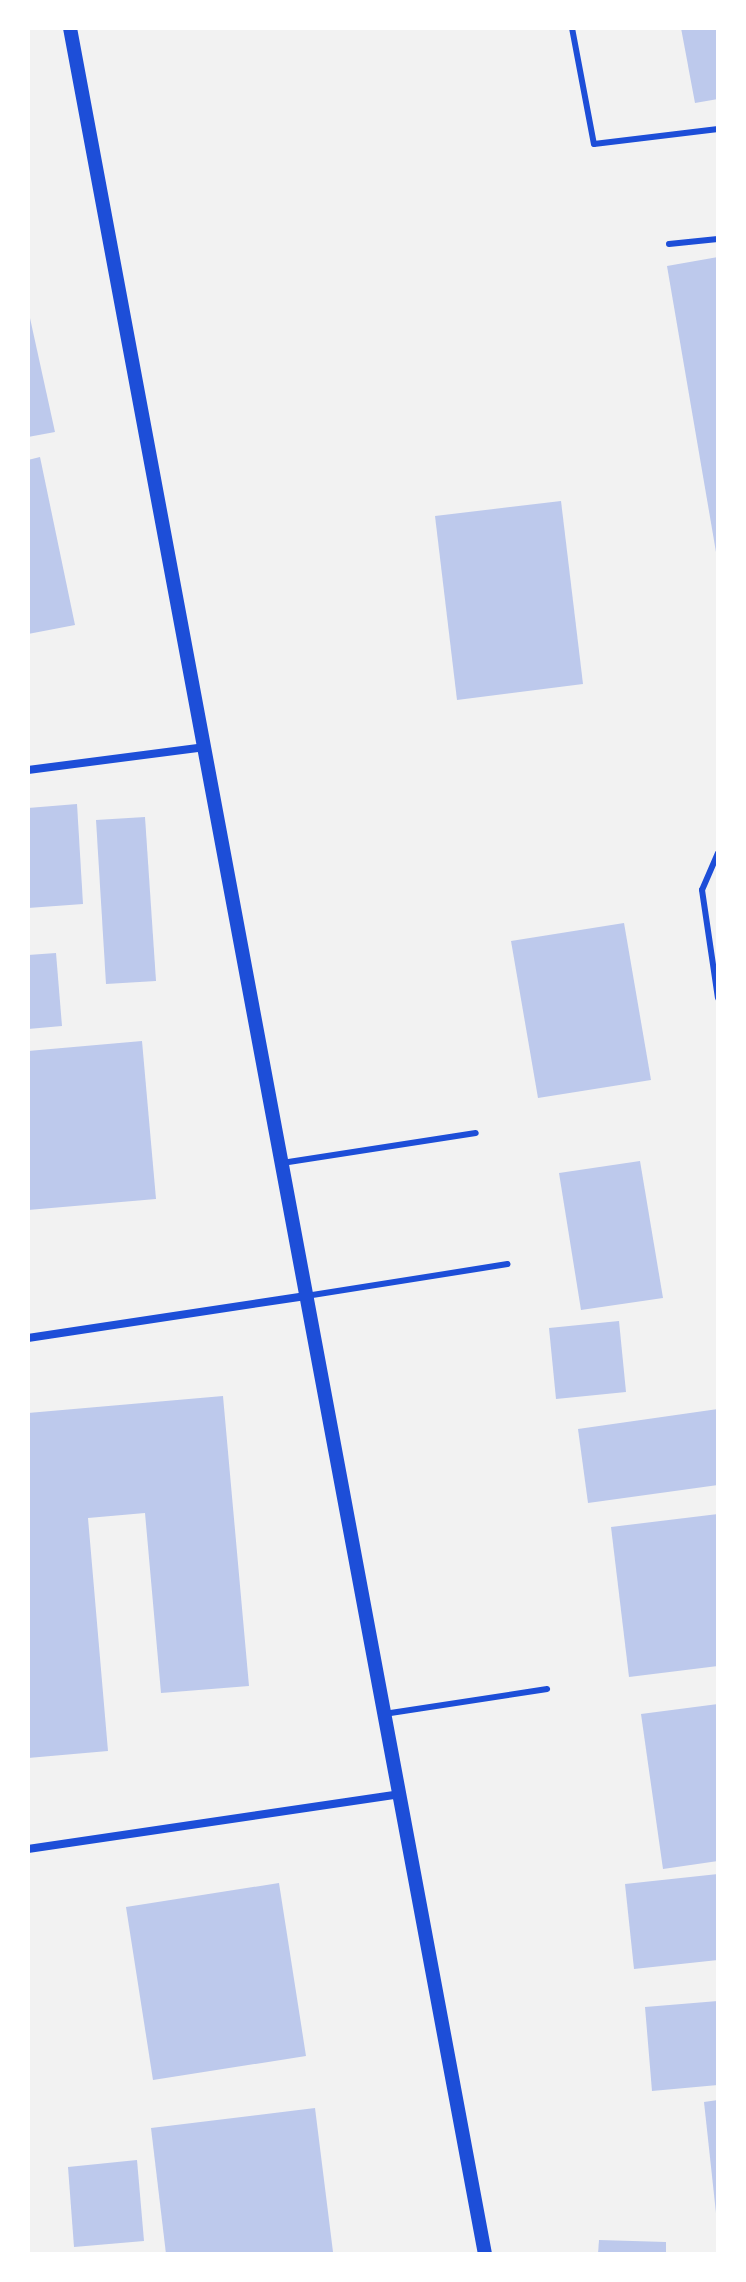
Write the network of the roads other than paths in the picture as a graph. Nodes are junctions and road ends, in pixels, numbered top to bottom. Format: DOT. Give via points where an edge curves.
graph roads {
  1 [pos="70,28"];
  2 [pos="572,28"];
  3 [pos="718,129"];
  4 [pos="718,239"];
  5 [pos="669,244"];
  6 [pos="204,747"];
  7 [pos="28,770"];
  8 [pos="718,853"];
  9 [pos="718,998"];
  10 [pos="476,1133"];
  11 [pos="282,1163"];
  12 [pos="507,1264"];
  13 [pos="306,1296"];
  14 [pos="28,1338"];
  15 [pos="547,1689"];
  16 [pos="384,1714"];
  17 [pos="399,1794"];
  18 [pos="28,1849"];
  19 [pos="485,2254"];
  1 -- 6 [label="street"];
  2 -- 3 [label="lane" via="594,144"];
  4 -- 5 [label="lane"];
  6 -- 7 [label="street"];
  6 -- 11 [label="street"];
  8 -- 9 [label="lane" via="702,890"];
  10 -- 11 [label="lane"];
  11 -- 13 [label="street"];
  12 -- 13 [label="lane"];
  13 -- 14 [label="street"];
  13 -- 16 [label="street"];
  15 -- 16 [label="lane"];
  16 -- 17 [label="street"];
  17 -- 18 [label="street"];
  17 -- 19 [label="street"];
}
